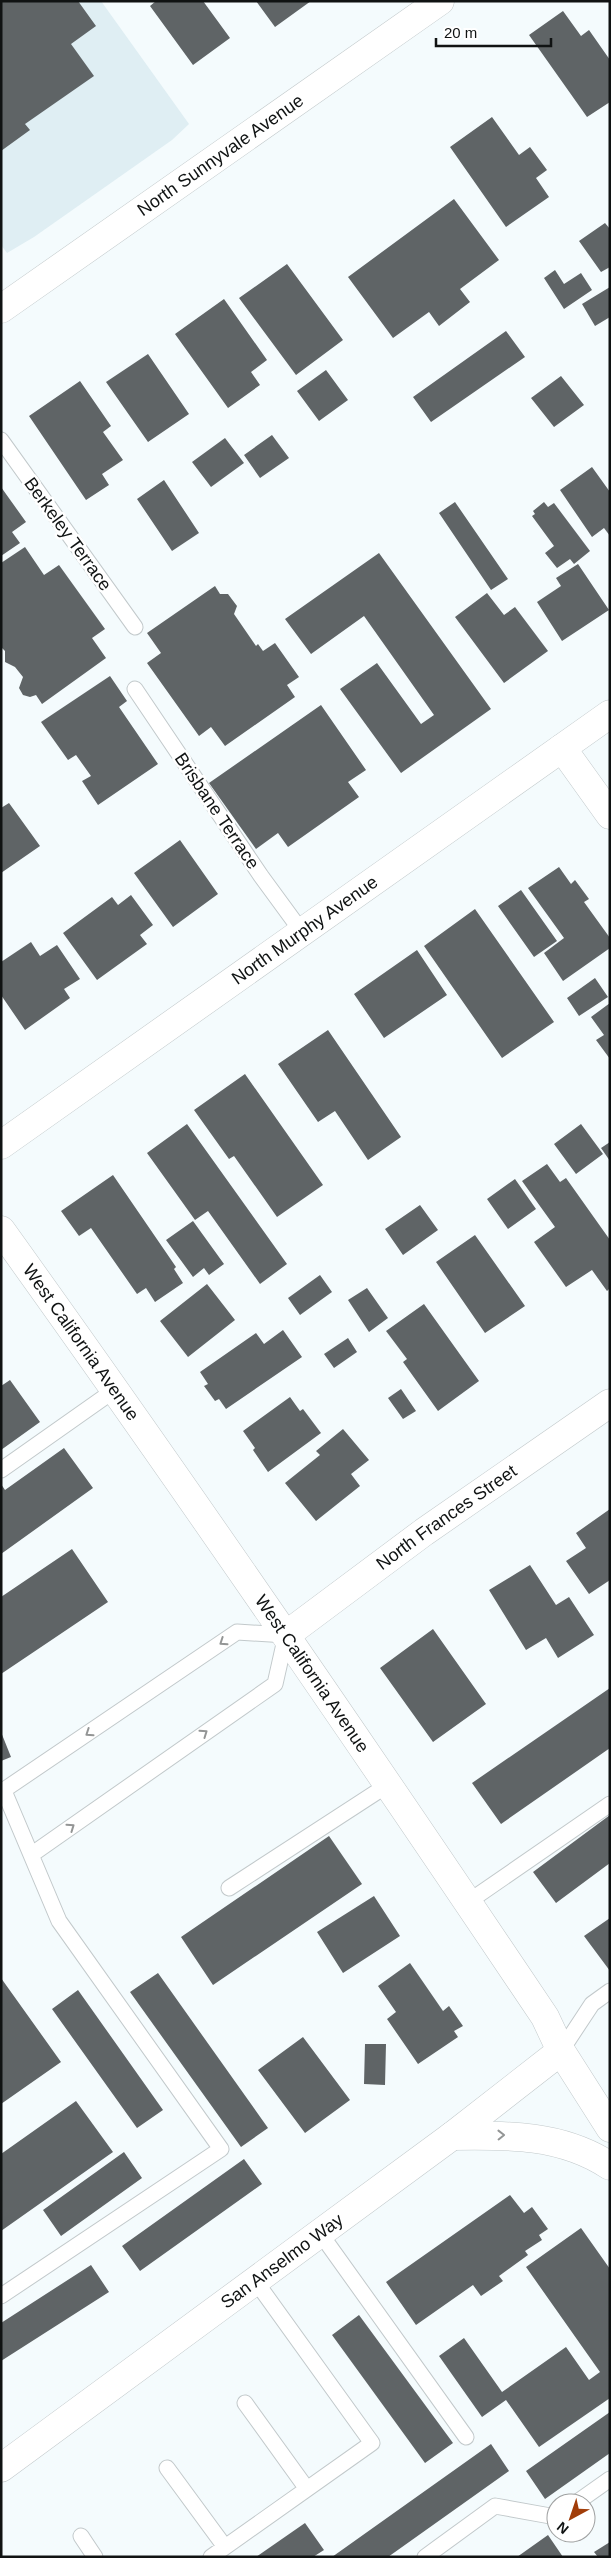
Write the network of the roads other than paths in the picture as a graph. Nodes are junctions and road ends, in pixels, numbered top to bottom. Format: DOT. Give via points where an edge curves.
graph roads {
  1 [pos="440,1"];
  2 [pos="1,309"];
  3 [pos="1,440"];
  4 [pos="135,627"];
  5 [pos="135,689"];
  6 [pos="610,714"];
  7 [pos="562,748"];
  8 [pos="610,815"];
  9 [pos="302,932"];
  10 [pos="1,1146"];
  11 [pos="1,1230"];
  12 [pos="116,1389"];
  13 [pos="610,1403"];
  14 [pos="1,1470"];
  15 [pos="286,1635"];
  16 [pos="389,1784"];
  17 [pos="2,1792"];
  18 [pos="610,1804"];
  19 [pos="31,1854"];
  20 [pos="229,1888"];
  21 [pos="468,1902"];
  22 [pos="610,1991"];
  23 [pos="561,2052"];
  24 [pos="610,2128"];
  25 [pos="452,2136"];
  26 [pos="610,2166"];
  27 [pos="320,2233"];
  28 [pos="254,2279"];
  29 [pos="1,2296"];
  30 [pos="245,2403"];
  31 [pos="466,2437"];
  32 [pos="1,2468"];
  33 [pos="167,2468"];
  34 [pos="610,2479"];
  35 [pos="307,2489"];
  36 [pos="590,2493"];
  37 [pos="546,2515"];
  38 [pos="80,2536"];
  39 [pos="225,2547"];
  40 [pos="95,2557"];
  41 [pos="211,2557"];
  42 [pos="424,2557"];
  1 -- 2 [label="street, North Sunnyvale Avenue"];
  3 -- 4 [label="lane, Berkeley Terrace"];
  5 -- 9 [label="lane, Brisbane Terrace"];
  6 -- 7 [label="street, North Murphy Avenue"];
  7 -- 8 [label="street"];
  7 -- 9 [label="street, North Murphy Avenue"];
  9 -- 10 [label="street, North Murphy Avenue"];
  11 -- 12 [label="street, West California Avenue"];
  12 -- 14 [label="lane"];
  12 -- 15 [label="street, West California Avenue"];
  13 -- 15 [label="street, North Frances Street" via="424,1532"];
  15 -- 16 [label="street, West California Avenue"];
  15 -- 17 [label="lane, one-way" via="237,1632"];
  19 -- 15 [label="lane, one-way" via="275,1684"];
  16 -- 20 [label="lane"];
  16 -- 21 [label="street, West California Avenue"];
  17 -- 19 [label="lane"];
  18 -- 21 [label="lane"];
  19 -- 29 [label="lane" via="59,1921 221,2149"];
  21 -- 23 [label="street, West California Avenue" via="545,2017"];
  22 -- 23 [label="lane" via="592,2004"];
  23 -- 24 [label="street, West California Avenue"];
  23 -- 25 [label="street, San Anselmo Way"];
  25 -- 26 [label="street, one-way" via="511,2135 552,2141 593,2154"];
  25 -- 27 [label="street, San Anselmo Way"];
  27 -- 28 [label="street, San Anselmo Way"];
  27 -- 31 [label="lane"];
  28 -- 32 [label="street, San Anselmo Way"];
  28 -- 35 [label="lane" via="372,2443"];
  30 -- 35 [label="lane"];
  33 -- 39 [label="lane"];
  34 -- 36 [label="lane"];
  35 -- 39 [label="lane"];
  37 -- 42 [label="lane" via="495,2506"];
  38 -- 40 [label="lane"];
  39 -- 41 [label="lane"];
}
